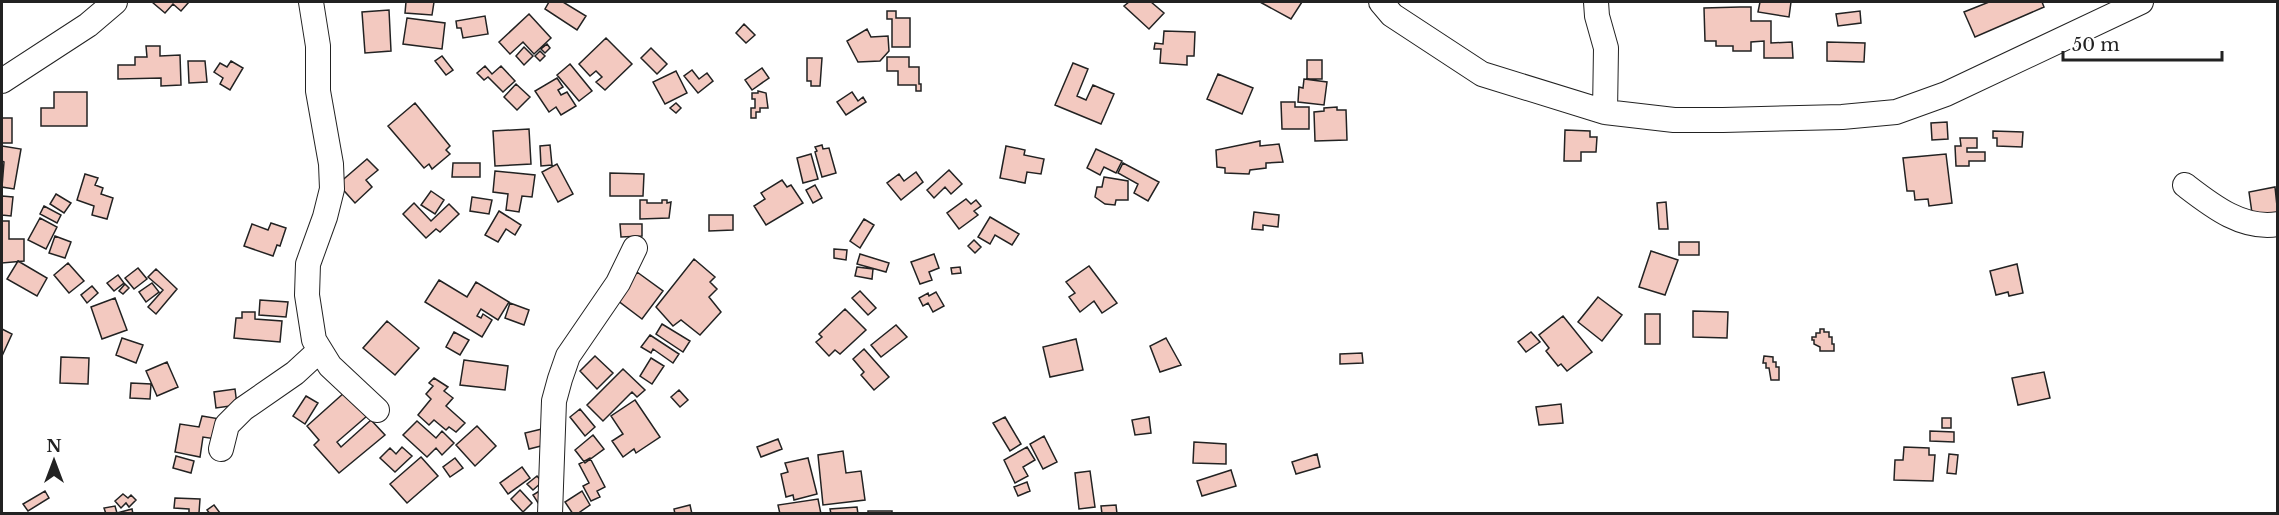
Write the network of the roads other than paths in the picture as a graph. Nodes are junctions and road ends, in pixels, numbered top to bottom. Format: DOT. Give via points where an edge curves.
graph roads {
  1 [pos="115,2"];
  2 [pos="311,2"];
  3 [pos="1381,2"];
  4 [pos="1596,2"];
  5 [pos="2141,2"];
  6 [pos="2,81"];
  7 [pos="1605,112"];
  8 [pos="2185,185"];
  9 [pos="2277,225"];
  10 [pos="635,248"];
  11 [pos="320,350"];
  12 [pos="377,410"];
  13 [pos="221,449"];
  14 [pos="550,513"];
  1 -- 6 [label="street" via="88,25"];
  2 -- 11 [label="street" via="318,46 318,91 332,180 325,217 308,264 307,295 314,340"];
  3 -- 7 [label="street" via="1392,15 1482,74"];
  4 -- 7 [label="street" via="1606,48"];
  5 -- 7 [label="street" via="1946,94 1896,112 1724,120 1674,120"];
  8 -- 9 [label="street" via="2214,208 2245,222"];
  10 -- 14 [label="street" via="618,284 568,356 560,379 554,401"];
  11 -- 12 [label="street" via="330,366"];
  11 -- 13 [label="street" via="295,374 243,409 227,425"];
}
